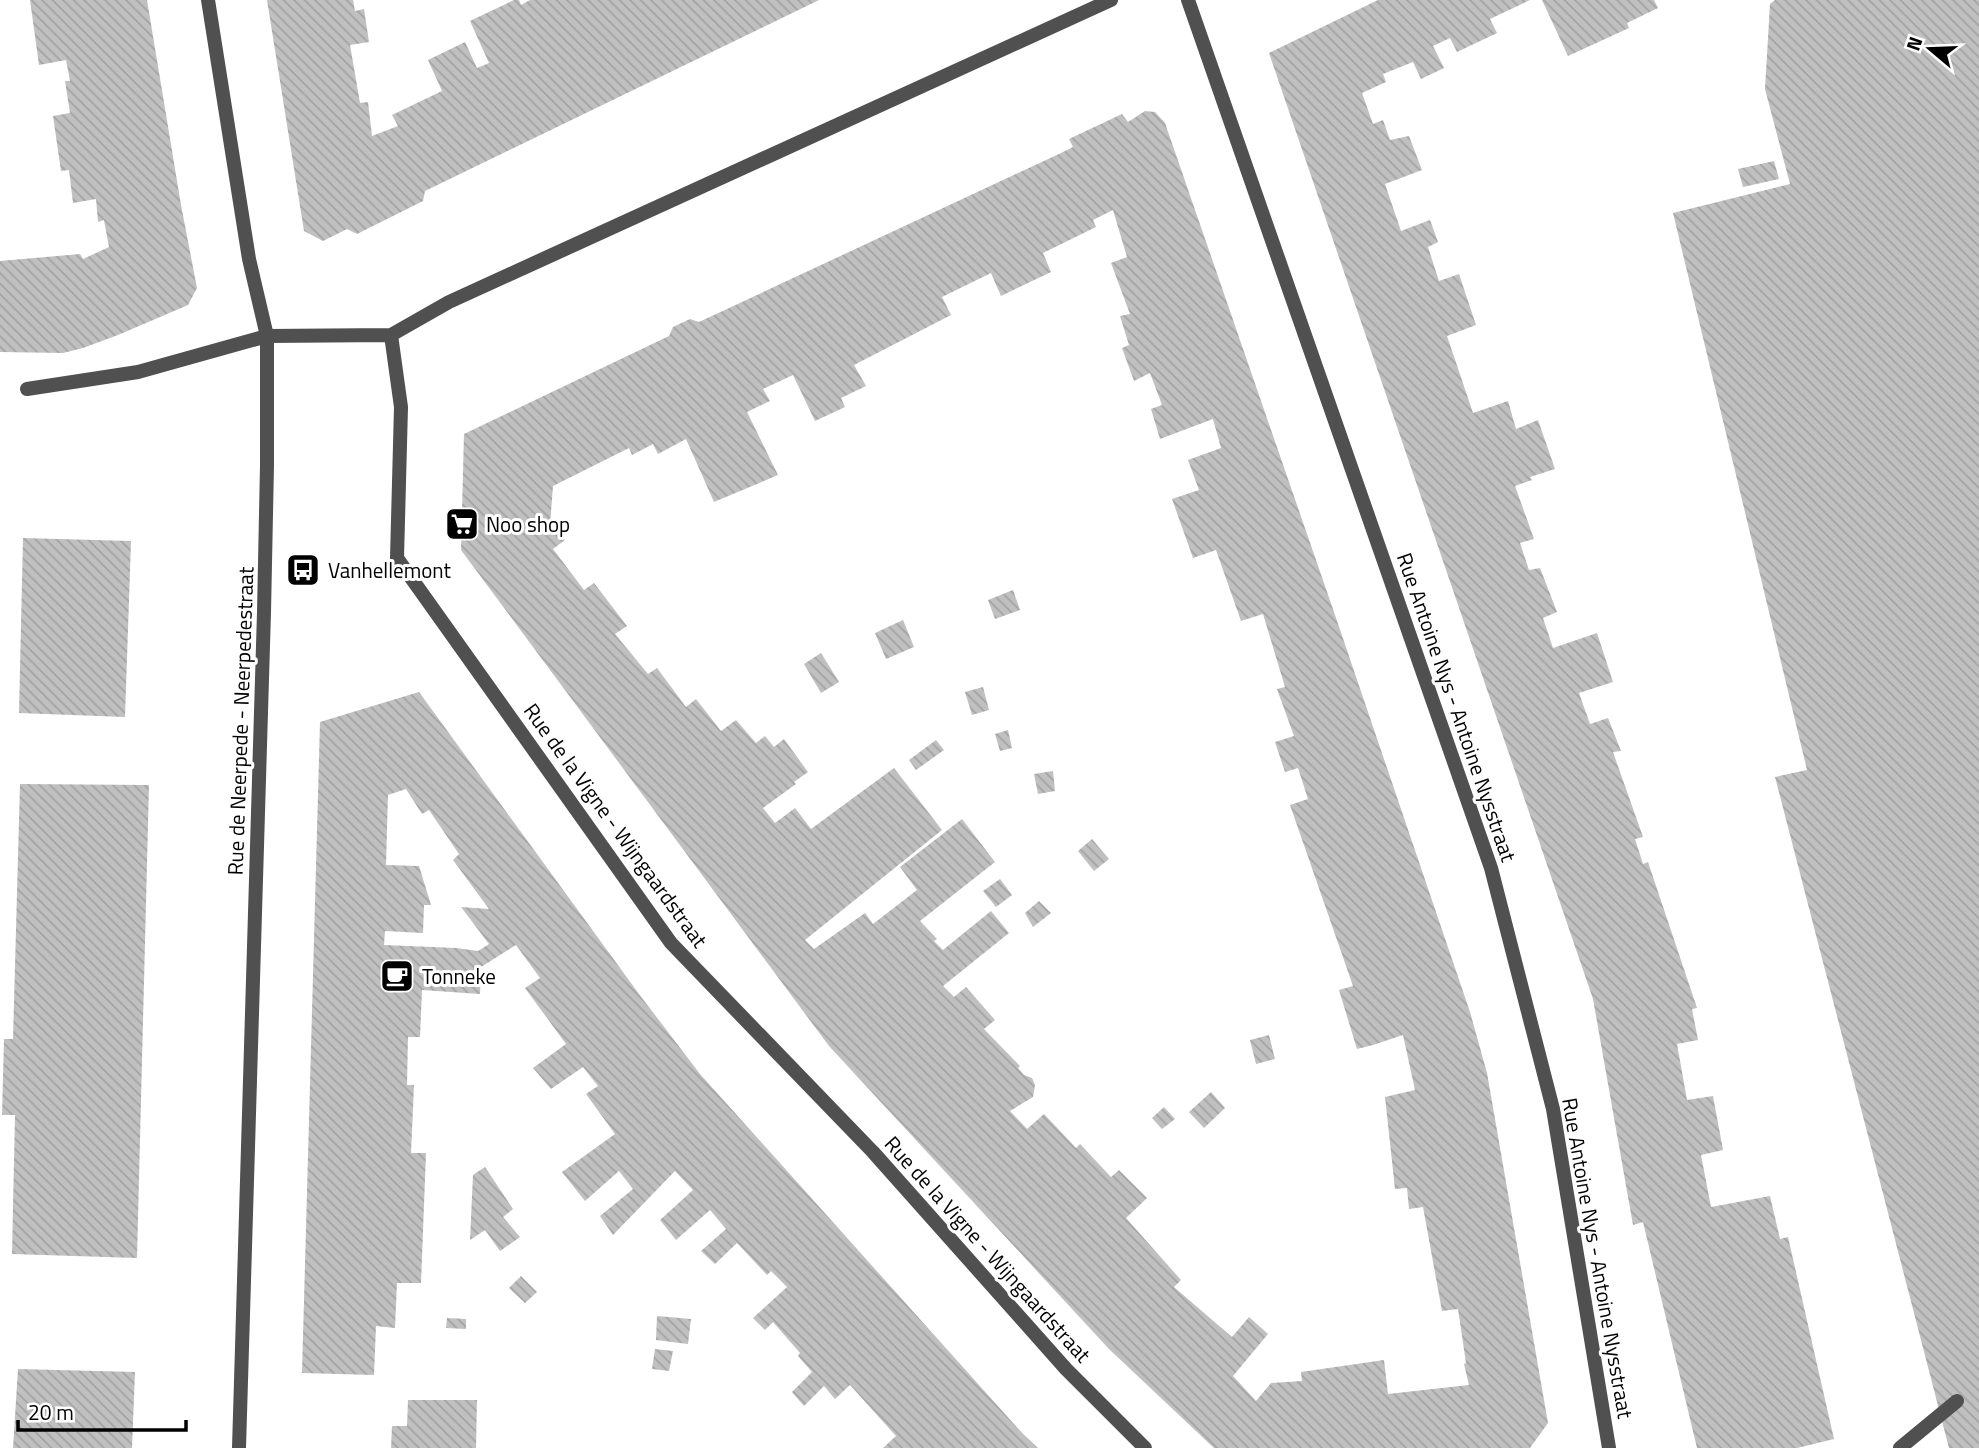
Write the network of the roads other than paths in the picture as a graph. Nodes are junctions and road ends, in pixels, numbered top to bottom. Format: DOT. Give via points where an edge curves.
graph roads {
  1 [pos="208,0"];
  2 [pos="1111,0"];
  3 [pos="1188,0"];
  4 [pos="391,335"];
  5 [pos="267,336"];
  6 [pos="27,388"];
  7 [pos="1957,1401"];
  8 [pos="239,1448"];
  9 [pos="1145,1448"];
  10 [pos="1609,1448"];
  11 [pos="1900,1448"];
  1 -- 5 [label="street, Rue de Neerpede - Neerpedestraat"];
  2 -- 4 [label="street" via="449,302"];
  3 -- 10 [label="street, Rue Antoine Nys - Antoine Nysstraat" via="1492,868 1553,1109"];
  4 -- 5 [label="street"];
  4 -- 9 [label="street, Rue de la Vigne - Wijngaardstraat" via="401,407 397,558 671,943 873,1152 1066,1369"];
  5 -- 6 [label="street" via="138,372"];
  5 -- 8 [label="street, Rue de Neerpede - Neerpedestraat" via="264,626"];
  7 -- 11 [label="street"];
}
